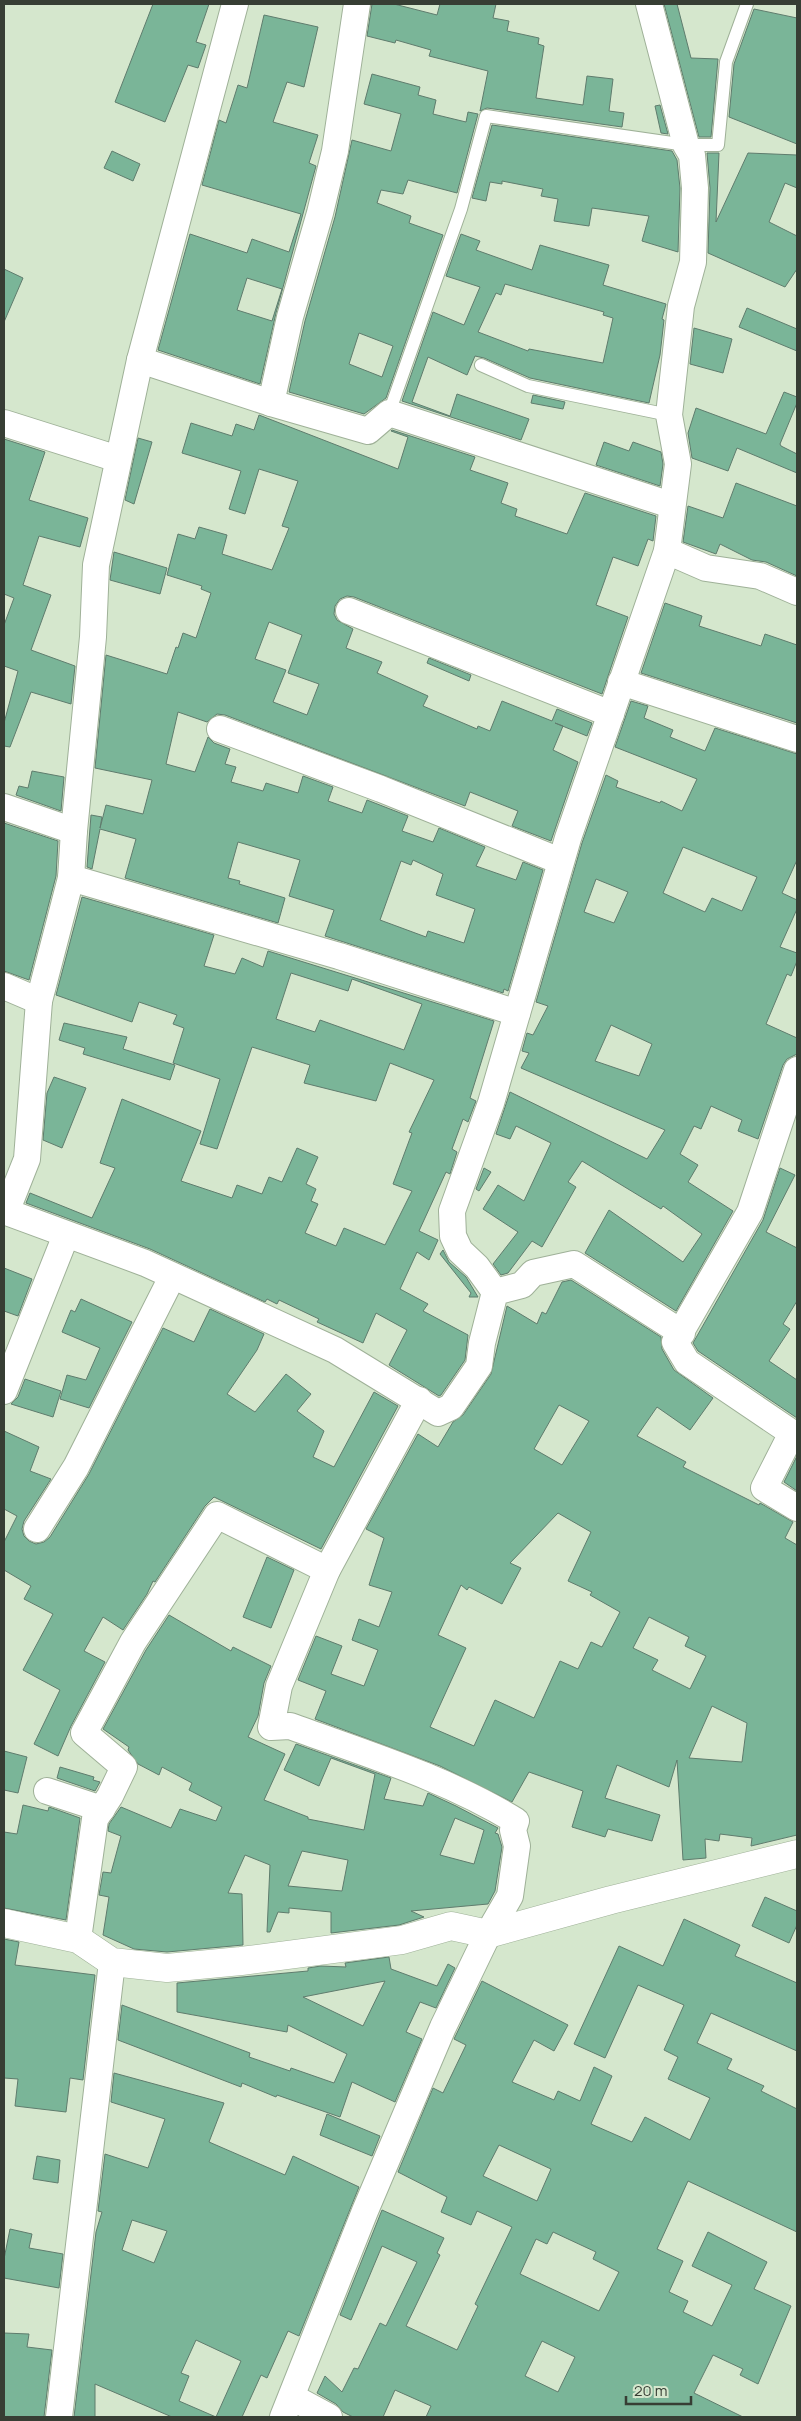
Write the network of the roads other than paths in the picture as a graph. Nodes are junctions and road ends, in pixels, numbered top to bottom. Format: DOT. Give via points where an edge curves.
graph roads {
  1 [pos="235,4"];
  2 [pos="357,4"];
  3 [pos="649,4"];
  4 [pos="747,4"];
  5 [pos="686,145"];
  6 [pos="140,360"];
  7 [pos="481,365"];
  8 [pos="271,403"];
  9 [pos="389,413"];
  10 [pos="669,415"];
  11 [pos="4,423"];
  12 [pos="118,459"];
  13 [pos="671,505"];
  14 [pos="667,551"];
  15 [pos="797,592"];
  16 [pos="349,611"];
  17 [pos="621,682"];
  18 [pos="611,714"];
  19 [pos="220,729"];
  20 [pos="797,739"];
  21 [pos="4,807"];
  22 [pos="74,831"];
  23 [pos="560,861"];
  24 [pos="71,878"];
  25 [pos="4,986"];
  26 [pos="39,1001"];
  27 [pos="517,1013"];
  28 [pos="797,1070"];
  29 [pos="5,1212"];
  30 [pos="66,1235"];
  31 [pos="172,1277"];
  32 [pos="495,1292"];
  33 [pos="682,1333"];
  34 [pos="4,1390"];
  35 [pos="419,1400"];
  36 [pos="797,1508"];
  37 [pos="37,1529"];
  38 [pos="327,1570"];
  39 [pos="47,1791"];
  40 [pos="102,1809"];
  41 [pos="797,1854"];
  42 [pos="4,1923"];
  43 [pos="488,1934"];
  44 [pos="78,1939"];
  45 [pos="112,1962"];
  46 [pos="288,2407"];
  47 [pos="59,2417"];
  48 [pos="329,2417"];
  1 -- 6 [label="street"];
  2 -- 8 [label="street" via="335,151 290,318"];
  3 -- 5 [label="street"];
  4 -- 5 [label="lane" via="726,62 718,145"];
  5 -- 9 [label="lane" via="486,116 461,209"];
  5 -- 10 [label="street" via="692,156 695,188 693,262 681,306"];
  6 -- 8 [label="street"];
  6 -- 12 [label="street"];
  7 -- 10 [label="lane" via="528,386"];
  8 -- 9 [label="street" via="368,431"];
  9 -- 13 [label="street"];
  10 -- 13 [label="street" via="678,464"];
  11 -- 12 [label="street"];
  12 -- 22 [label="street" via="96,565 93,637"];
  13 -- 14 [label="street"];
  14 -- 15 [label="street" via="706,568 760,576"];
  14 -- 17 [label="street"];
  16 -- 18 [label="street"];
  17 -- 18 [label="street"];
  17 -- 20 [label="street"];
  18 -- 23 [label="street"];
  19 -- 23 [label="street"];
  21 -- 22 [label="street"];
  22 -- 24 [label="street"];
  23 -- 27 [label="street"];
  24 -- 26 [label="street"];
  24 -- 27 [label="street" via="339,956"];
  25 -- 26 [label="street"];
  26 -- 29 [label="street" via="27,1159"];
  27 -- 32 [label="street" via="452,1211 453,1236 460,1251 477,1266"];
  28 -- 33 [label="street" via="750,1212"];
  29 -- 30 [label="street"];
  30 -- 31 [label="street" via="144,1263"];
  30 -- 34 [label="street"];
  31 -- 35 [label="street" via="335,1350"];
  31 -- 37 [label="street" via="76,1467"];
  32 -- 33 [label="street" via="522,1285 533,1273 574,1264"];
  32 -- 35 [label="street" via="478,1366 451,1407 438,1414"];
  33 -- 36 [label="street" via="675,1342 688,1362 792,1433 764,1488"];
  35 -- 38 [label="street"];
  38 -- 40 [label="street" via="217,1515 133,1642 84,1733 124,1767"];
  38 -- 43 [label="street" via="279,1686 271,1727 290,1726 442,1782 516,1821 517,1846 510,1896"];
  39 -- 40 [label="street"];
  40 -- 44 [label="street" via="94,1828"];
  41 -- 43 [label="street"];
  42 -- 44 [label="street"];
  43 -- 45 [label="street" via="451,1926 402,1940 241,1962 167,1968"];
  43 -- 46 [label="street" via="442,2027"];
  44 -- 45 [label="street"];
  45 -- 47 [label="street"];
  46 -- 48 [label="street"];
}
